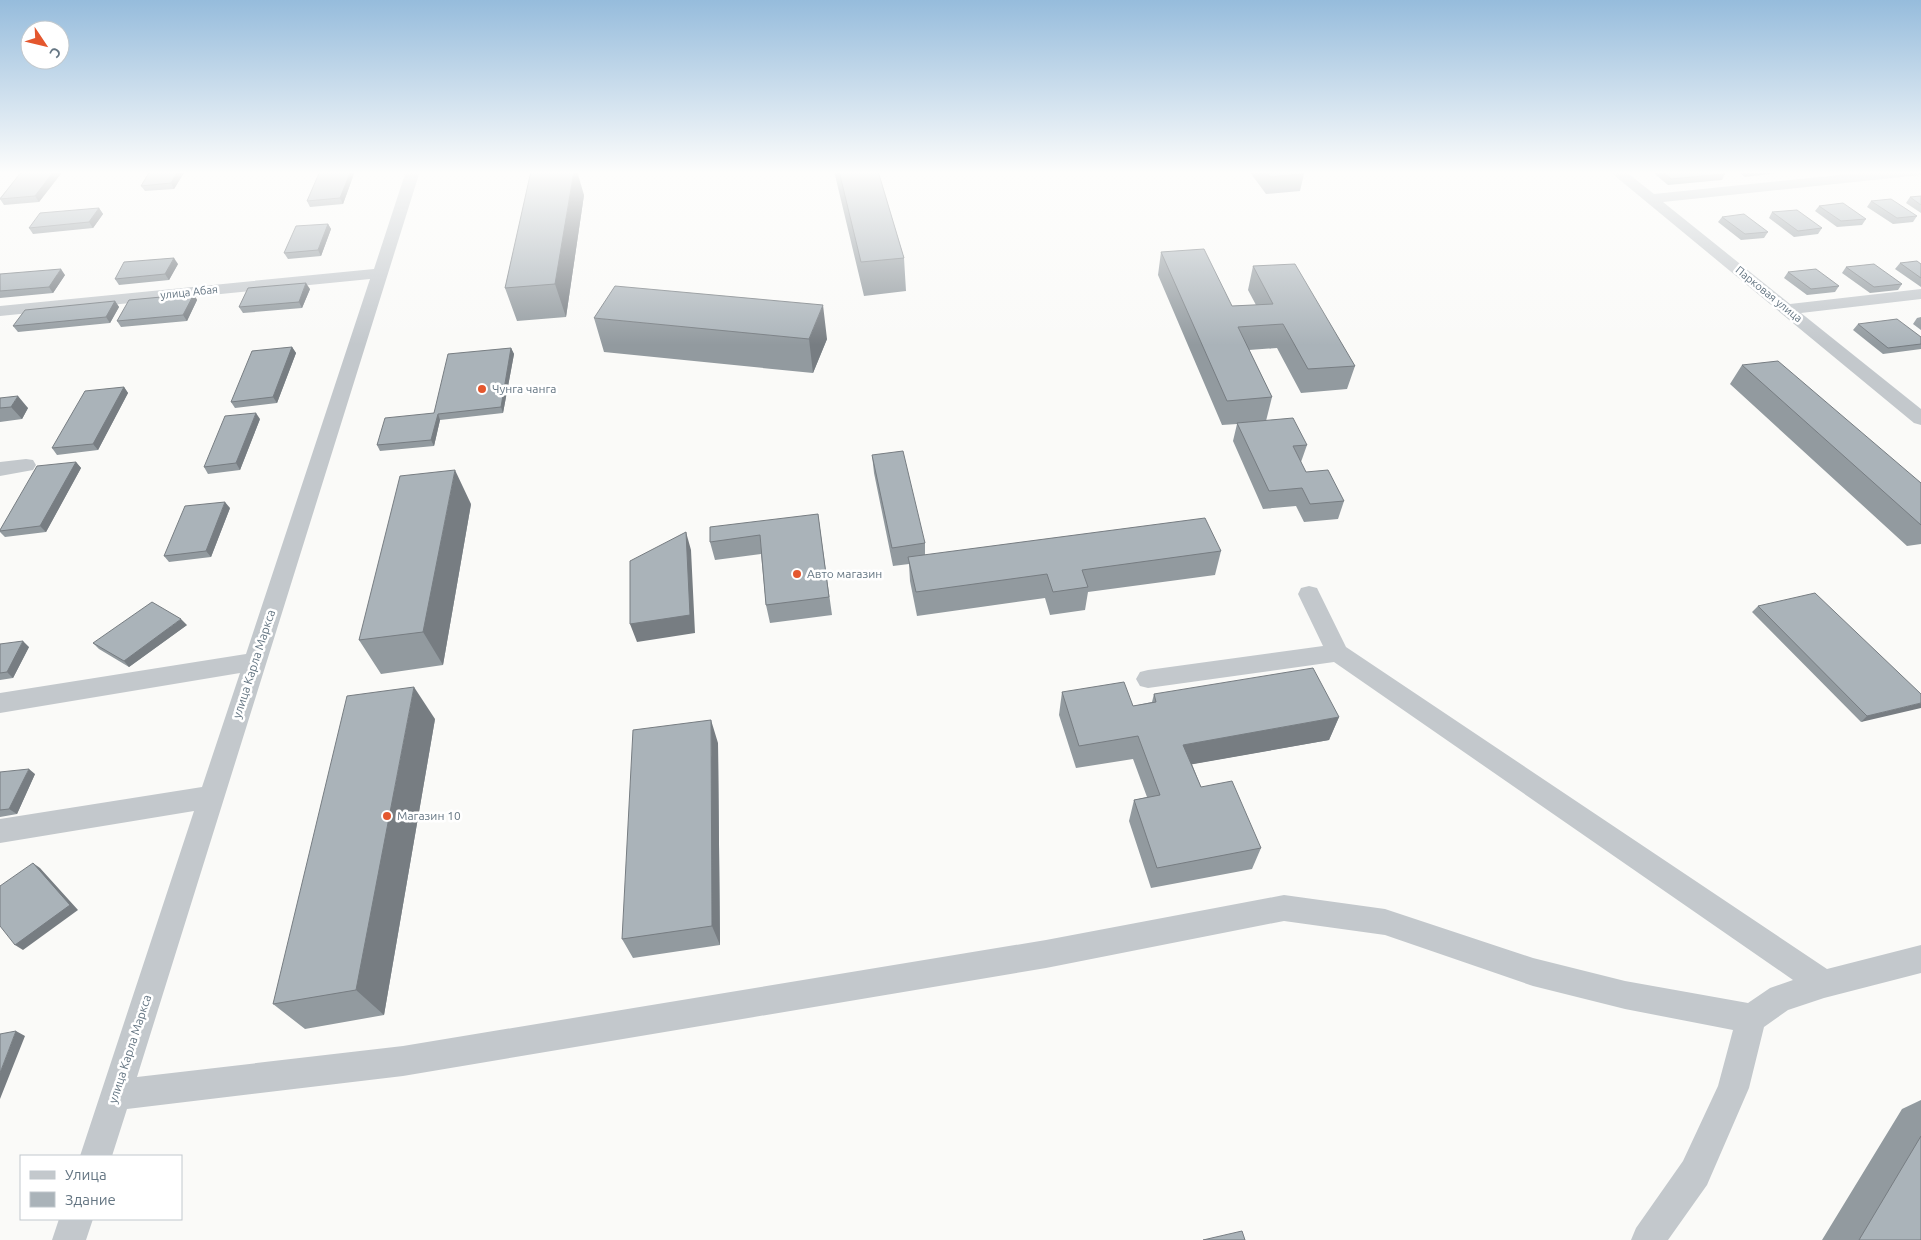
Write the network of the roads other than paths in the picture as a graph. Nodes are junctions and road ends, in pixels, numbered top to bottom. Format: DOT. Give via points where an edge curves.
graph roads {
  1 [pos="393,229"];
  2 [pos="1688,229"];
  3 [pos="378,273"];
  4 [pos="1921,294"];
  5 [pos="1788,309"];
  6 [pos="0,311"];
  7 [pos="1921,418"];
  8 [pos="26,465"];
  9 [pos="0,469"];
  10 [pos="1309,594"];
  11 [pos="1338,653"];
  12 [pos="256,661"];
  13 [pos="1148,679"];
  14 [pos="0,703"];
  15 [pos="212,797"];
  16 [pos="0,831"];
  17 [pos="1921,959"];
  18 [pos="1824,984"];
  19 [pos="1751,1018"];
  20 [pos="115,1095"];
  21 [pos="96,1155"];
  22 [pos="76,1220"];
  23 [pos="69,1240"];
  24 [pos="1648,1240"];
  1 -- 3 [label="street, улица Карла Маркса"];
  2 -- 5 [label="street, Парковая улица"];
  3 -- 6 [label="street, улица Абая"];
  3 -- 12 [label="street, улица Карла Маркса"];
  4 -- 5 [label="street"];
  5 -- 7 [label="street, Парковая улица"];
  8 -- 9 [label="street"];
  10 -- 11 [label="street"];
  11 -- 13 [label="street"];
  11 -- 18 [label="street"];
  12 -- 14 [label="street"];
  12 -- 15 [label="street, улица Карла Маркса"];
  15 -- 16 [label="street"];
  15 -- 20 [label="street, улица Карла Маркса"];
  17 -- 18 [label="street"];
  18 -- 19 [label="street" via="1780,998"];
  19 -- 20 [label="street" via="1625,995 1533,972 1385,922 1284,908 1046,954 403,1061"];
  19 -- 24 [label="street" via="1733,1088 1695,1173"];
  20 -- 21 [label="street, улица Карла Маркса"];
  22 -- 23 [label="street"];
}
